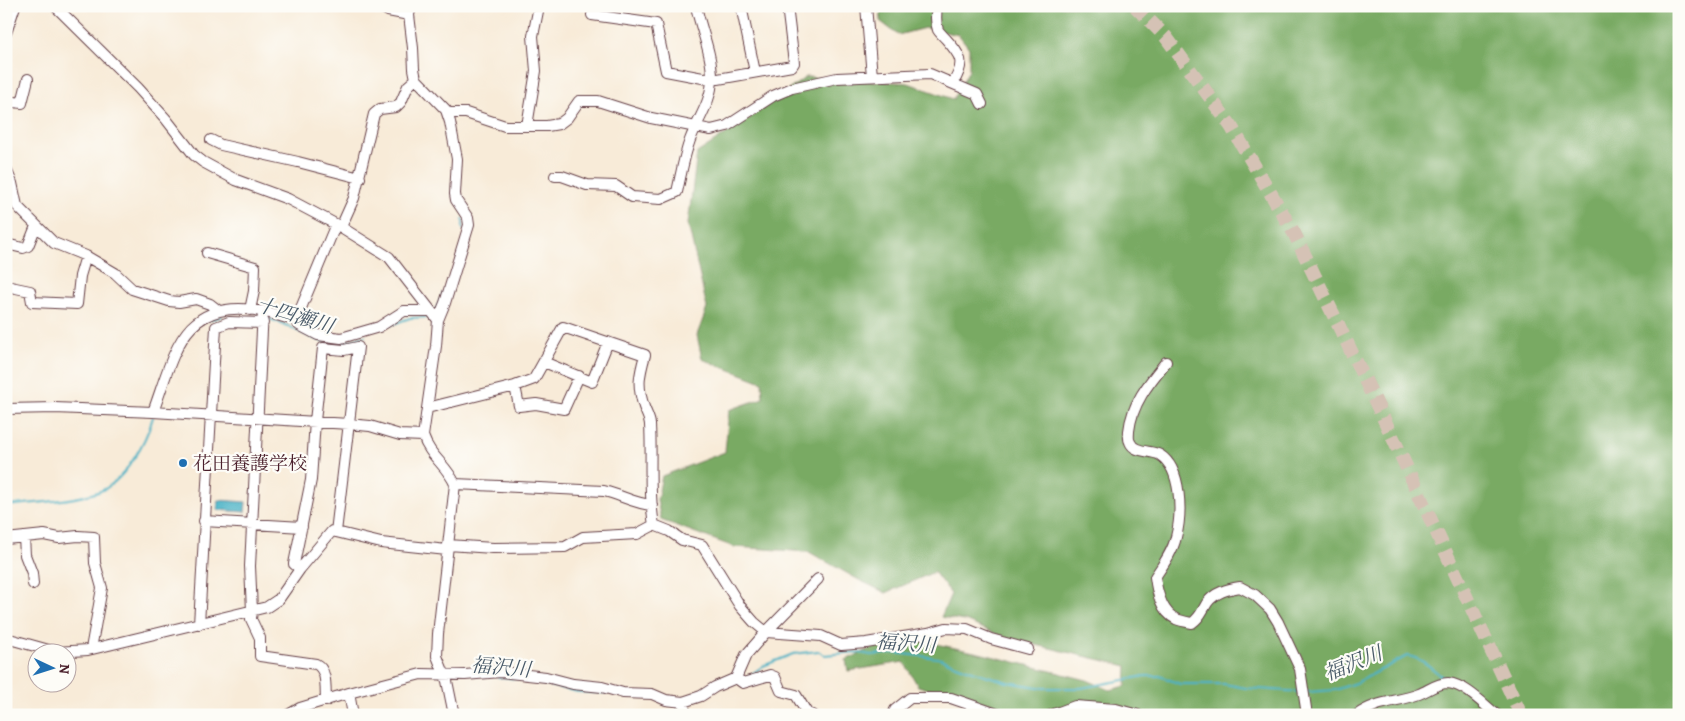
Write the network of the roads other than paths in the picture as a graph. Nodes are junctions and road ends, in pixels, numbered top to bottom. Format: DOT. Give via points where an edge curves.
graph roads {
  1 [pos="15,6"];
  2 [pos="55,6"];
  3 [pos="380,6"];
  4 [pos="539,6"];
  5 [pos="594,6"];
  6 [pos="696,6"];
  7 [pos="741,6"];
  8 [pos="787,6"];
  9 [pos="866,6"];
  10 [pos="937,6"];
  11 [pos="410,11"];
  12 [pos="6,33"];
  13 [pos="755,72"];
  14 [pos="872,76"];
  15 [pos="28,79"];
  16 [pos="416,79"];
  17 [pos="712,79"];
  18 [pos="953,83"];
  19 [pos="6,101"];
  20 [pos="982,104"];
  21 [pos="447,113"];
  22 [pos="527,126"];
  23 [pos="697,127"];
  24 [pos="211,140"];
  25 [pos="6,169"];
  26 [pos="555,176"];
  27 [pos="360,178"];
  28 [pos="36,226"];
  29 [pos="339,226"];
  30 [pos="6,244"];
  31 [pos="207,252"];
  32 [pos="86,256"];
  33 [pos="6,286"];
  34 [pos="250,310"];
  35 [pos="219,311"];
  36 [pos="263,311"];
  37 [pos="430,311"];
  38 [pos="296,320"];
  39 [pos="438,320"];
  40 [pos="264,323"];
  41 [pos="322,342"];
  42 [pos="608,342"];
  43 [pos="544,362"];
  44 [pos="1166,362"];
  45 [pos="579,376"];
  46 [pos="515,386"];
  47 [pos="427,408"];
  48 [pos="6,409"];
  49 [pos="153,412"];
  50 [pos="210,415"];
  51 [pos="259,418"];
  52 [pos="315,421"];
  53 [pos="349,424"];
  54 [pos="423,436"];
  55 [pos="454,484"];
  56 [pos="652,505"];
  57 [pos="204,521"];
  58 [pos="253,525"];
  59 [pos="654,525"];
  60 [pos="302,527"];
  61 [pos="336,532"];
  62 [pos="24,538"];
  63 [pos="6,539"];
  64 [pos="448,548"];
  65 [pos="300,568"];
  66 [pos="818,579"];
  67 [pos="33,584"];
  68 [pos="252,611"];
  69 [pos="199,624"];
  70 [pos="766,632"];
  71 [pos="6,638"];
  72 [pos="91,649"];
  73 [pos="1028,649"];
  74 [pos="444,673"];
  75 [pos="736,678"];
  76 [pos="349,693"];
  77 [pos="326,701"];
  78 [pos="683,702"];
  79 [pos="1307,714"];
  80 [pos="288,715"];
  81 [pos="353,715"];
  82 [pos="454,715"];
  83 [pos="686,715"];
  84 [pos="812,715"];
  85 [pos="892,715"];
  86 [pos="1000,715"];
  87 [pos="1051,715"];
  88 [pos="1138,715"];
  89 [pos="1357,715"];
  90 [pos="1497,715"];
  1 -- 12 [label="street"];
  2 -- 29 [label="street" via="144,94 203,162 236,180 288,199"];
  3 -- 11 [label="street" via="388,11"];
  4 -- 22 [label="street" via="533,36 536,71"];
  5 -- 17 [label="street" via="592,15 656,24 666,71"];
  6 -- 17 [label="street"];
  7 -- 13 [label="street"];
  8 -- 13 [label="street" via="794,63"];
  9 -- 14 [label="street"];
  10 -- 18 [label="street" via="938,31 962,63"];
  11 -- 16 [label="street"];
  13 -- 17 [label="street"];
  14 -- 18 [label="street" via="930,74"];
  14 -- 23 [label="street" via="837,78 792,88 773,96 727,126 712,130"];
  15 -- 19 [label="street" via="22,104"];
  16 -- 21 [label="street"];
  16 -- 27 [label="street" via="396,107 380,109 374,114"];
  17 -- 23 [label="street" via="710,96"];
  18 -- 20 [label="street" via="977,94"];
  21 -- 22 [label="street" via="466,114 505,126"];
  21 -- 39 [label="street" via="457,159 456,200 469,225"];
  22 -- 23 [label="street" via="559,124 579,101 598,101 651,118"];
  23 -- 26 [label="street" via="690,139 677,192 661,200 632,197 616,186 587,184"];
  24 -- 27 [label="street"];
  25 -- 28 [label="street" via="17,206"];
  27 -- 29 [label="street" via="354,198"];
  28 -- 30 [label="street" via="28,246"];
  28 -- 32 [label="street" via="54,244"];
  29 -- 37 [label="street" via="389,257"];
  29 -- 38 [label="street"];
  31 -- 34 [label="street" via="256,268"];
  32 -- 33 [label="street" via="77,304 32,302 30,291"];
  32 -- 35 [label="street" via="115,273 132,289 169,301 196,300"];
  34 -- 35 [label="street"];
  34 -- 36 [label="street"];
  35 -- 49 [label="street" via="196,321 178,344"];
  36 -- 38 [label="street"];
  36 -- 40 [label="street"];
  37 -- 39 [label="street"];
  37 -- 41 [label="street" via="404,312 380,327"];
  38 -- 41 [label="street"];
  39 -- 47 [label="street"];
  40 -- 50 [label="street" via="229,322 216,327"];
  40 -- 51 [label="street"];
  41 -- 52 [label="street"];
  41 -- 53 [label="street" via="344,350 358,347"];
  42 -- 43 [label="street" via="563,327"];
  42 -- 45 [label="street" via="592,382"];
  42 -- 56 [label="street" via="645,354 639,378 640,394 650,422"];
  43 -- 45 [label="street"];
  43 -- 46 [label="street" via="534,379"];
  44 -- 79 [label="street" via="1137,401 1129,440 1135,449 1161,456 1170,465 1178,483 1177,536 1156,577 1161,602 1176,619 1192,623 1198,620 1208,601 1218,593 1240,587 1255,595 1270,609 1300,669"];
  45 -- 46 [label="street" via="564,409 536,404 519,406"];
  46 -- 47 [label="street"];
  47 -- 54 [label="street"];
  48 -- 49 [label="street"];
  49 -- 50 [label="street"];
  50 -- 51 [label="street"];
  50 -- 57 [label="street"];
  51 -- 52 [label="street"];
  51 -- 58 [label="street"];
  52 -- 53 [label="street"];
  52 -- 60 [label="street" via="311,480"];
  53 -- 54 [label="street" via="400,435"];
  53 -- 61 [label="street"];
  54 -- 55 [label="street" via="427,448 446,469"];
  55 -- 56 [label="street" via="604,491 622,495 638,504"];
  55 -- 64 [label="street"];
  56 -- 59 [label="street"];
  57 -- 58 [label="street"];
  57 -- 69 [label="street"];
  58 -- 60 [label="street"];
  58 -- 68 [label="street" via="250,566"];
  59 -- 64 [label="street" via="637,534 583,537 564,547"];
  59 -- 70 [label="street" via="682,540 702,546 740,606"];
  60 -- 65 [label="street" via="294,564"];
  61 -- 64 [label="street" via="380,543"];
  61 -- 65 [label="street" via="332,531"];
  62 -- 63 [label="street"];
  62 -- 67 [label="street"];
  62 -- 72 [label="street" via="44,535 94,537 95,562 102,588"];
  64 -- 74 [label="street" via="437,656"];
  65 -- 68 [label="street" via="279,599 268,607"];
  66 -- 70 [label="street"];
  68 -- 69 [label="street"];
  68 -- 77 [label="street" via="251,619 260,638 260,656 320,666 324,674"];
  69 -- 72 [label="street"];
  70 -- 73 [label="street" via="821,636 841,645 946,628 967,629"];
  70 -- 75 [label="street" via="746,655"];
  71 -- 72 [label="street" via="56,652"];
  74 -- 76 [label="street" via="421,674"];
  74 -- 78 [label="street" via="501,672 546,677"];
  74 -- 82 [label="street"];
  75 -- 78 [label="street"];
  75 -- 84 [label="street" via="743,683 770,675 775,677 781,691 796,695 807,713"];
  76 -- 77 [label="street"];
  76 -- 81 [label="street"];
  77 -- 80 [label="street"];
  78 -- 83 [label="street"];
  85 -- 86 [label="street" via="910,698 951,698"];
  87 -- 88 [label="street" via="1075,706 1116,709"];
  89 -- 90 [label="street" via="1377,704 1448,683 1462,687"];
}
